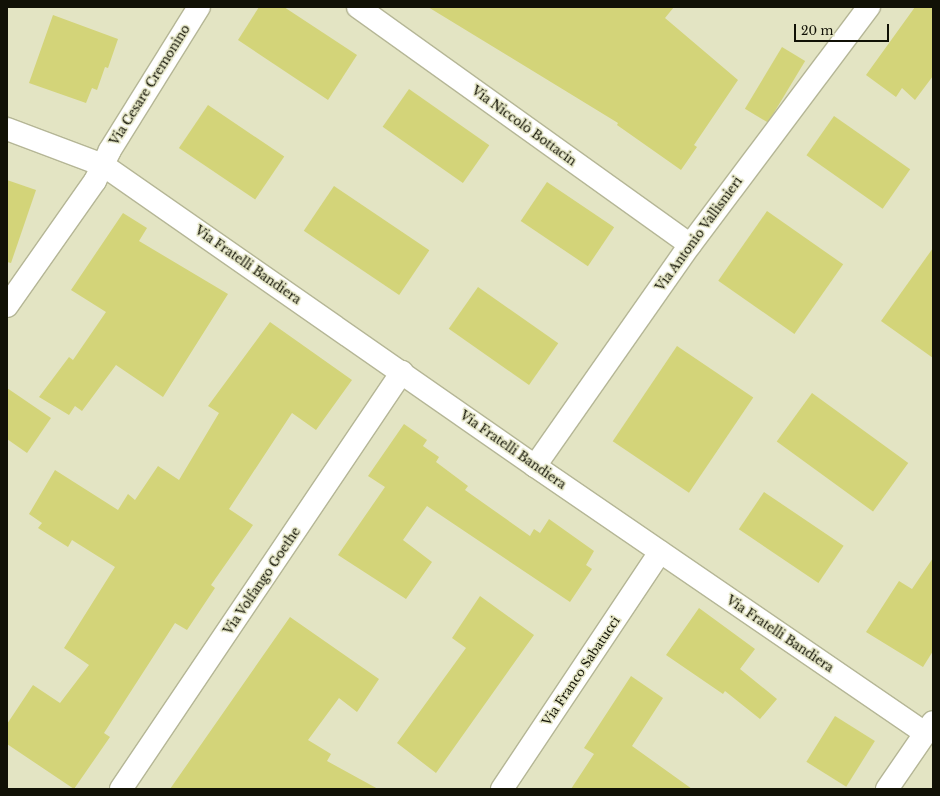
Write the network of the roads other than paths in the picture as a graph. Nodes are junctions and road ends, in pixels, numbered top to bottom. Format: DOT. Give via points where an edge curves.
graph roads {
  1 [pos="199,7"];
  2 [pos="358,7"];
  3 [pos="868,7"];
  4 [pos="7,129"];
  5 [pos="103,165"];
  6 [pos="690,245"];
  7 [pos="7,306"];
  8 [pos="402,372"];
  9 [pos="536,466"];
  10 [pos="660,552"];
  11 [pos="929,727"];
  12 [pos="121,789"];
  13 [pos="502,789"];
  14 [pos="887,789"];
  1 -- 5 [label="street, Via Cesare Cremonino"];
  2 -- 6 [label="street, Via Niccolò Bottacin"];
  3 -- 6 [label="street, Via Antonio Vallisnieri"];
  4 -- 5 [label="street"];
  5 -- 7 [label="street, Via Cesare Cremonino"];
  5 -- 8 [label="street, Via Fratelli Bandiera"];
  6 -- 9 [label="street, Via Antonio Vallisnieri"];
  8 -- 9 [label="street, Via Fratelli Bandiera"];
  8 -- 12 [label="street, Via Volfango Goethe"];
  9 -- 10 [label="street, Via Fratelli Bandiera"];
  10 -- 11 [label="street, Via Fratelli Bandiera"];
  10 -- 13 [label="street, Via Franco Sabatucci"];
  11 -- 14 [label="street"];
}
